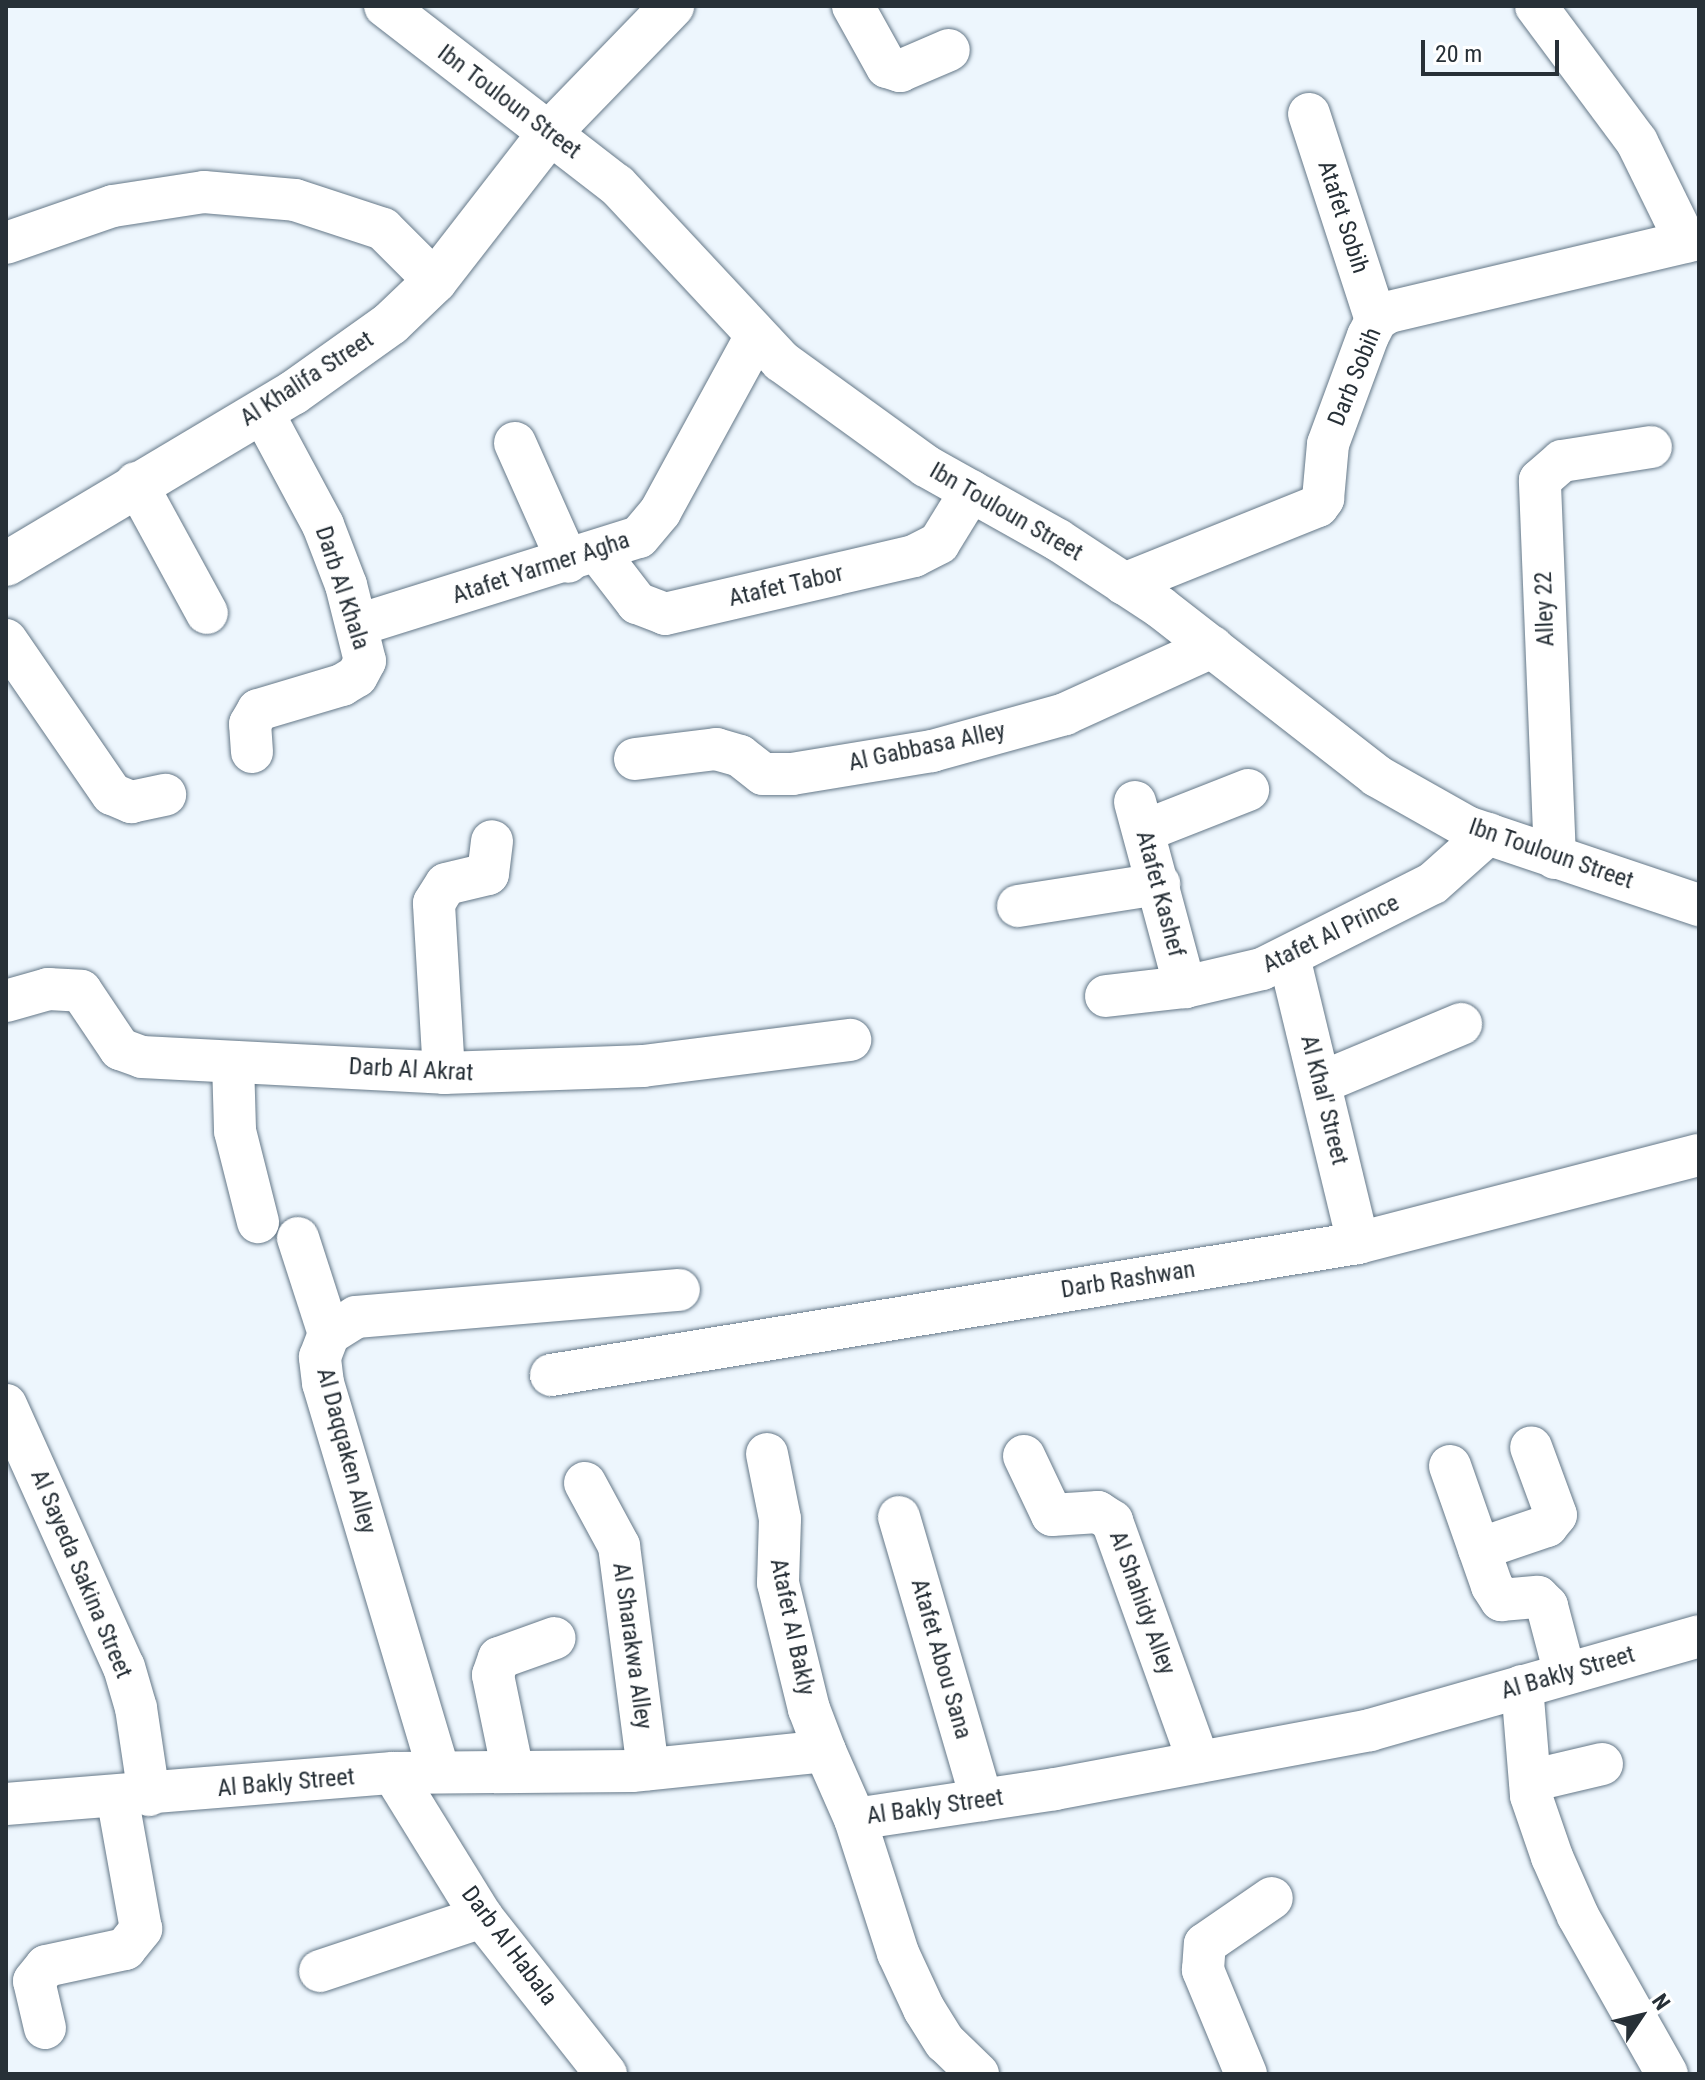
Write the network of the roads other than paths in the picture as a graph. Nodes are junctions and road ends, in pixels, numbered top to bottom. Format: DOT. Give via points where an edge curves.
graph roads {
  1 [pos="385,6"];
  2 [pos="672,6"];
  3 [pos="853,6"];
  4 [pos="1536,6"];
  5 [pos="949,50"];
  6 [pos="1309,114"];
  7 [pos="552,130"];
  8 [pos="1692,241"];
  9 [pos="6,243"];
  10 [pos="435,281"];
  11 [pos="1376,320"];
  12 [pos="756,336"];
  13 [pos="262,411"];
  14 [pos="515,443"];
  15 [pos="1651,447"];
  16 [pos="136,483"];
  17 [pos="971,491"];
  18 [pos="582,556"];
  19 [pos="6,564"];
  20 [pos="1124,584"];
  21 [pos="207,613"];
  22 [pos="358,625"];
  23 [pos="6,640"];
  24 [pos="1212,647"];
  25 [pos="252,752"];
  26 [pos="635,759"];
  27 [pos="1248,790"];
  28 [pos="165,795"];
  29 [pos="1488,834"];
  30 [pos="492,841"];
  31 [pos="1555,858"];
  32 [pos="1159,884"];
  33 [pos="1699,905"];
  34 [pos="1018,906"];
  35 [pos="1289,957"];
  36 [pos="1185,987"];
  37 [pos="1106,996"];
  38 [pos="6,1001"];
  39 [pos="1461,1024"];
  40 [pos="850,1040"];
  41 [pos="233,1062"];
  42 [pos="444,1073"];
  43 [pos="1320,1083"];
  44 [pos="1699,1155"];
  45 [pos="258,1222"];
  46 [pos="298,1238"];
  47 [pos="1358,1243"];
  48 [pos="329,1334"];
  49 [pos="691,1354"];
  50 [pos="551,1375"];
  51 [pos="6,1405"];
  52 [pos="1531,1447"];
  53 [pos="767,1454"];
  54 [pos="1024,1456"];
  55 [pos="1450,1466"];
  56 [pos="585,1483"];
  57 [pos="899,1517"];
  58 [pos="1479,1549"];
  59 [pos="1699,1636"];
  60 [pos="555,1638"];
  61 [pos="1565,1674"];
  62 [pos="1522,1686"];
  63 [pos="825,1751"];
  64 [pos="1199,1762"];
  65 [pos="1602,1764"];
  66 [pos="648,1769"];
  67 [pos="439,1772"];
  68 [pos="513,1772"];
  69 [pos="393,1773"];
  70 [pos="1530,1781"];
  71 [pos="133,1796"];
  72 [pos="982,1800"];
  73 [pos="6,1804"];
  74 [pos="855,1819"];
  75 [pos="1272,1898"];
  76 [pos="482,1917"];
  77 [pos="320,1971"];
  78 [pos="45,2028"];
  79 [pos="606,2074"];
  80 [pos="978,2074"];
  81 [pos="1246,2074"];
  82 [pos="1667,2074"];
  1 -- 7 [label="street, Ibn Touloun Street" via="452,61"];
  2 -- 7 [label="street, Al Khalifa Street"];
  3 -- 5 [label="street" via="887,67 900,71"];
  4 -- 8 [label="street" via="1637,142"];
  6 -- 11 [label="street, Atafet Sobih"];
  7 -- 10 [label="street, Al Khalifa Street"];
  7 -- 12 [label="street, Ibn Touloun Street" via="617,185"];
  8 -- 11 [label="street, Darb Sobih" via="1389,312"];
  9 -- 10 [label="street" via="113,206 204,192 295,200 383,229"];
  10 -- 13 [label="street, Al Khalifa Street" via="344,360"];
  11 -- 20 [label="street, Darb Sobih" via="1328,444 1318,506"];
  12 -- 17 [label="street, Ibn Touloun Street" via="846,410"];
  12 -- 18 [label="street, Atafet Yarmer Agha" via="660,512 639,537"];
  13 -- 16 [label="street, Al Khalifa Street"];
  13 -- 22 [label="street, Darb Al Khala" via="323,525"];
  14 -- 18 [label="street, Atafet Tabor"];
  15 -- 31 [label="street, Alley 22" via="1562,461 1540,480"];
  16 -- 19 [label="street, Al Khalifa Street"];
  16 -- 21 [label="street"];
  17 -- 18 [label="street, Atafet Tabor" via="939,543 914,556 665,614 637,603"];
  17 -- 20 [label="street, Ibn Touloun Street"];
  18 -- 22 [label="street, Atafet Yarmer Agha"];
  20 -- 24 [label="street, Ibn Touloun Street"];
  22 -- 25 [label="street, Darb Al Khala" via="365,661 357,676 258,710 250,724"];
  23 -- 28 [label="street" via="112,794 131,802"];
  24 -- 26 [label="street, Al Gabbasa Alley" via="1065,714 932,751 792,774 763,774 740,756 716,749"];
  24 -- 29 [label="street, Ibn Touloun Street" via="1377,776"];
  27 -- 32 [label="street, Atafet Kashef" via="1140,816"];
  29 -- 31 [label="street, Ibn Touloun Street"];
  29 -- 35 [label="street, Atafet Al Prince" via="1433,883"];
  30 -- 42 [label="street" via="488,874 446,884 434,903"];
  31 -- 33 [label="street, Ibn Touloun Street"];
  32 -- 34 [label="street"];
  32 -- 36 [label="street, Atafet Kashef"];
  35 -- 36 [label="street, Atafet Al Prince" via="1262,969"];
  35 -- 43 [label="street, Al Khal' Street"];
  36 -- 37 [label="street, Atafet Al Prince"];
  38 -- 41 [label="street, Darb Al Akrat" via="67,986 81,991 112,1040 130,1055"];
  39 -- 43 [label="street"];
  40 -- 42 [label="street, Darb Al Akrat" via="643,1066"];
  41 -- 42 [label="street, Darb Al Akrat"];
  41 -- 45 [label="street" via="235,1131"];
  43 -- 47 [label="street, Al Khal' Street"];
  44 -- 47 [label="street, Darb Rashwan"];
  46 -- 48 [label="street"];
  47 -- 49 [label="street, Darb Rashwan"];
  48 -- 49 [label="street, Al Daqqaken Alley" via="356,1317 676,1277"];
  48 -- 67 [label="street, Al Daqqaken Alley" via="320,1357 323,1383"];
  49 -- 50 [label="street, Darb Rashwan"];
  51 -- 71 [label="street, Al Sayeda Sakina Street" via="124,1667 136,1708"];
  52 -- 58 [label="street" via="1556,1515 1547,1526"];
  53 -- 63 [label="street, Atafet Al Bakly" via="780,1519 778,1583 809,1709"];
  54 -- 64 [label="street, Al Shahidy Alley" via="1052,1515 1098,1512 1112,1521"];
  55 -- 58 [label="street"];
  56 -- 66 [label="street, Al Sharakwa Alley" via="619,1546"];
  57 -- 72 [label="street, Atafet Abou Sana"];
  58 -- 61 [label="street" via="1501,1600 1538,1597 1547,1606"];
  59 -- 61 [label="street, Al Bakly Street"];
  60 -- 68 [label="street" via="499,1658 493,1675"];
  61 -- 62 [label="street, Al Bakly Street"];
  62 -- 64 [label="street, Al Bakly Street" via="1370,1730"];
  62 -- 70 [label="street"];
  63 -- 66 [label="street, Al Bakly Street"];
  63 -- 74 [label="street, Al Bakly Street"];
  64 -- 72 [label="street, Al Bakly Street"];
  65 -- 70 [label="street"];
  66 -- 68 [label="street, Al Bakly Street"];
  67 -- 68 [label="street, Al Bakly Street"];
  67 -- 69 [label="street, Al Bakly Street"];
  69 -- 71 [label="street, Al Bakly Street"];
  69 -- 76 [label="street, Darb Al Habala"];
  70 -- 82 [label="street" via="1552,1857 1578,1916"];
  71 -- 73 [label="street, Al Bakly Street"];
  71 -- 78 [label="street, Al Sayeda Sakina Street" via="141,1929 125,1949 46,1966 34,1981"];
  72 -- 74 [label="street, Al Bakly Street"];
  74 -- 80 [label="street" via="898,1953 924,2009 945,2042"];
  75 -- 81 [label="street" via="1205,1944 1203,1970"];
  76 -- 77 [label="street"];
  76 -- 79 [label="street, Darb Al Habala"];
}
